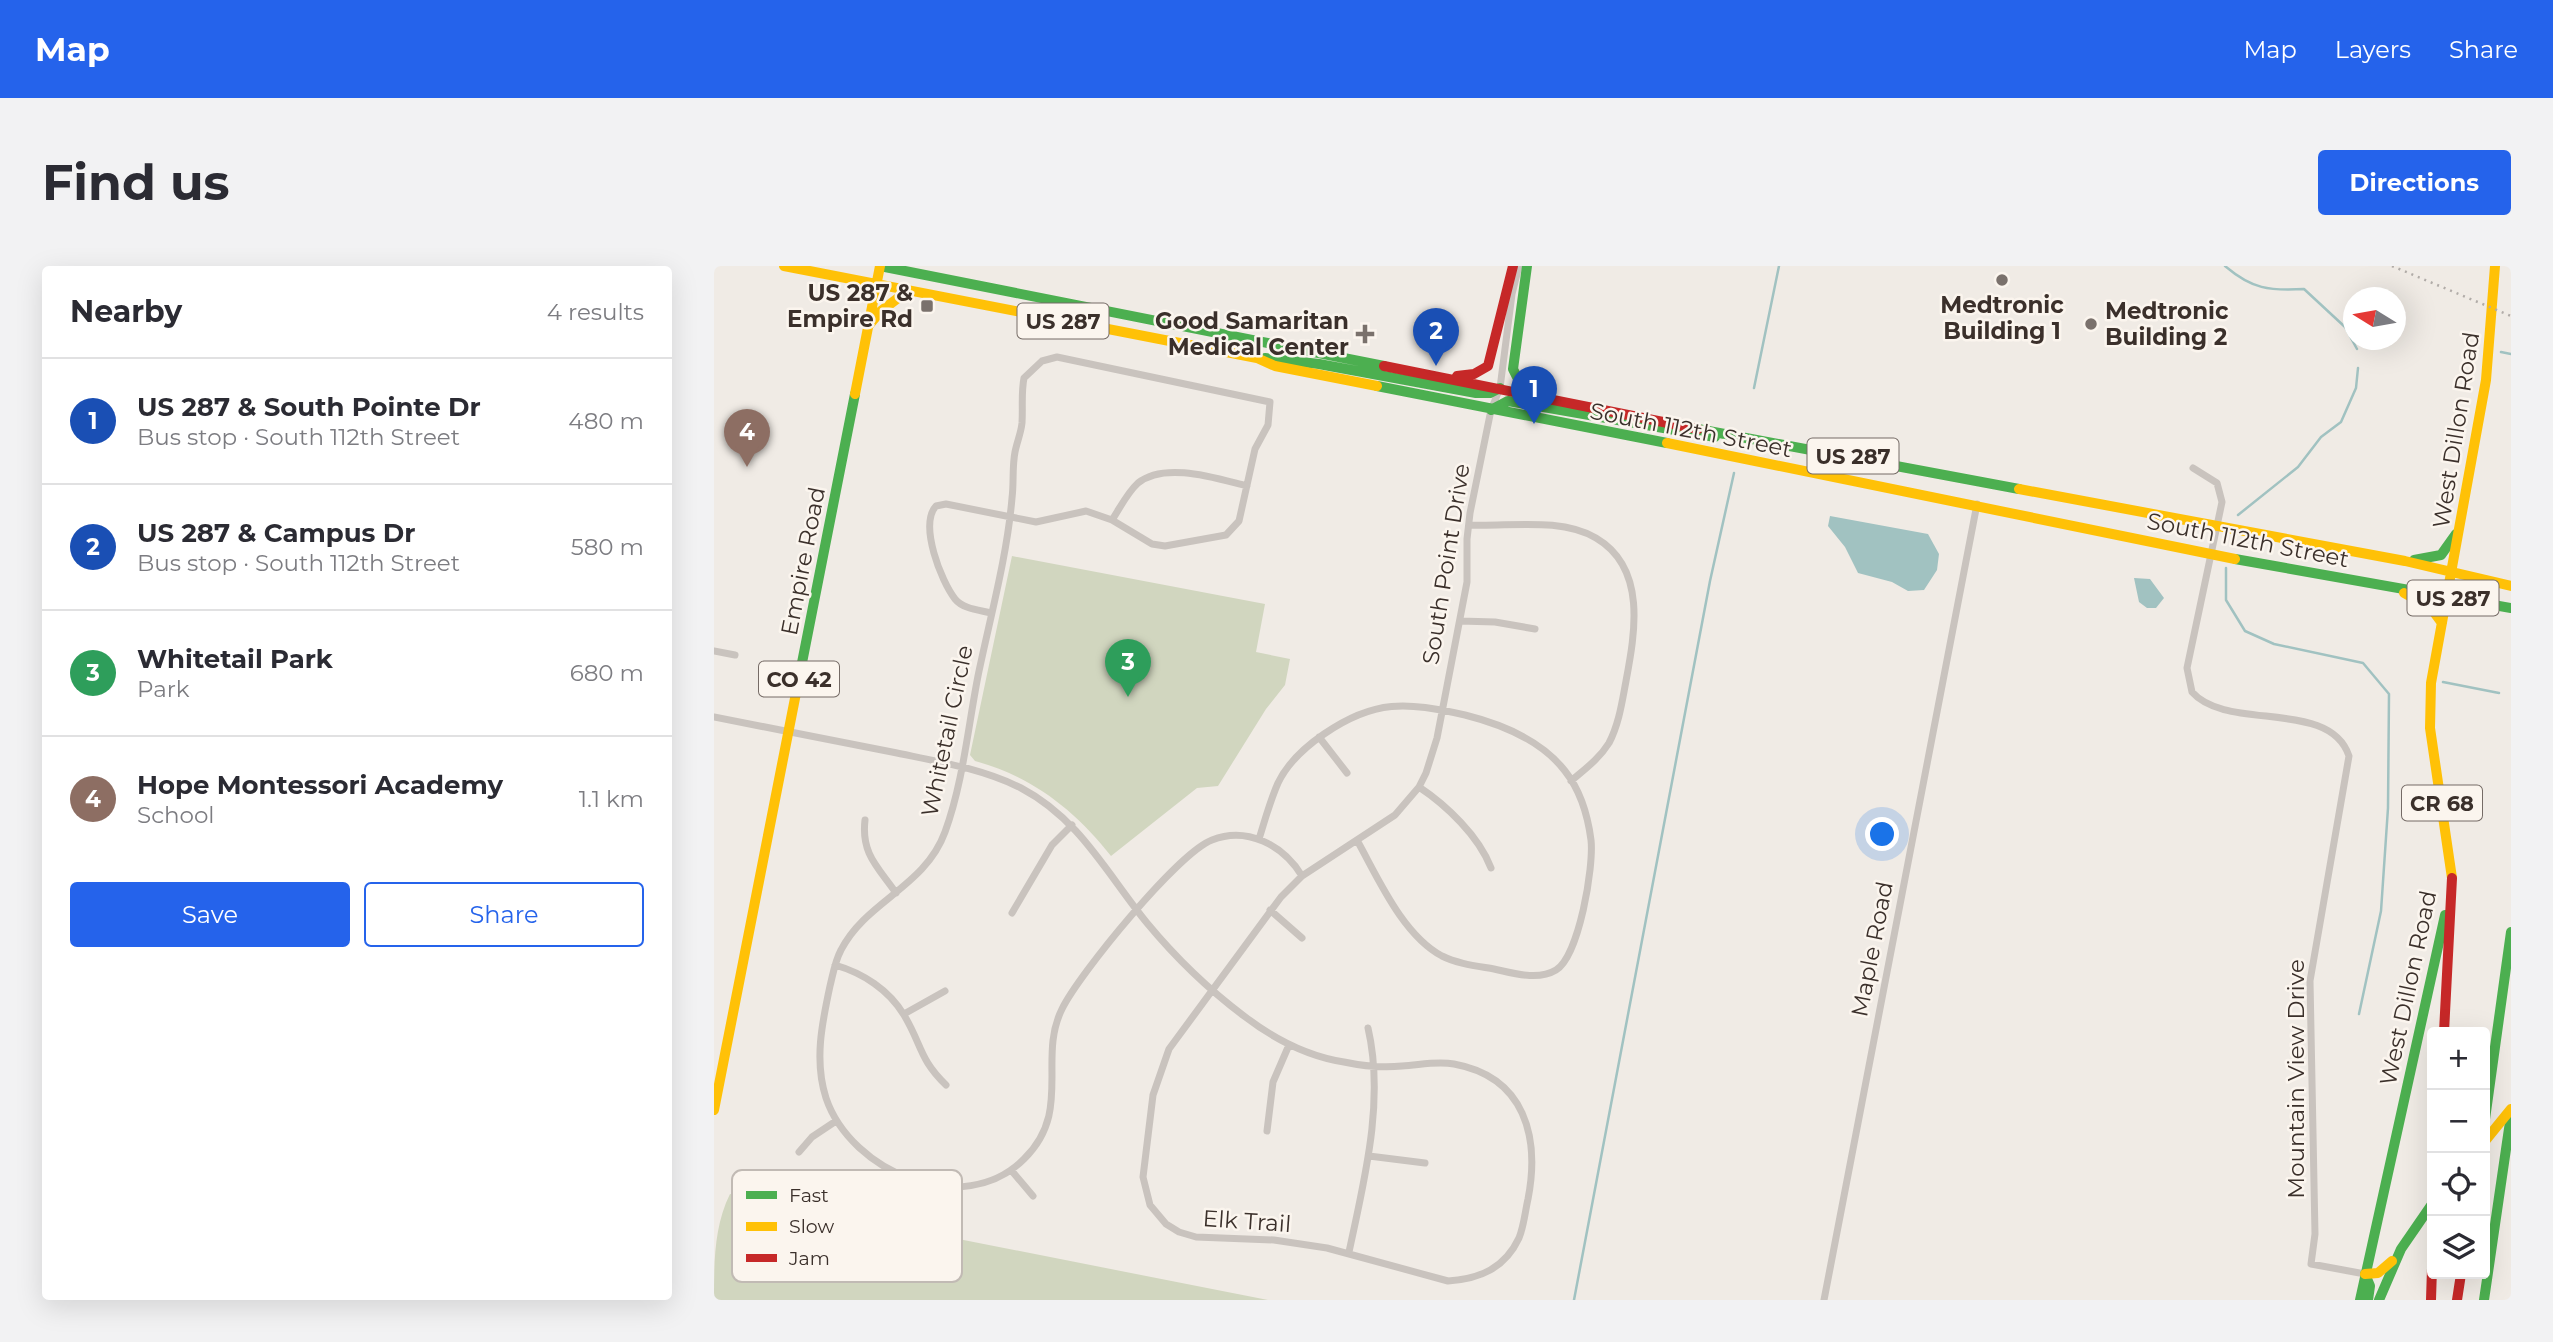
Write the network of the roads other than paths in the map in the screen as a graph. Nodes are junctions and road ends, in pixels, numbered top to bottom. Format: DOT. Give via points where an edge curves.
graph roads {
  1 [pos="784,266"];
  2 [pos="880,266"];
  3 [pos="910,266"];
  4 [pos="1513,266"];
  5 [pos="1519,266"];
  6 [pos="1527,266"];
  7 [pos="2495,266"];
  8 [pos="924,275"];
  9 [pos="876,286"];
  10 [pos="906,292"];
  11 [pos="868,327"];
  12 [pos="1257,358"];
  13 [pos="1445,377"];
  14 [pos="1500,388"];
  15 [pos="1491,411"];
  16 [pos="1724,434"];
  17 [pos="2193,468"];
  18 [pos="1981,482"];
  19 [pos="1247,486"];
  20 [pos="1977,504"];
  21 [pos="1009,517"];
  22 [pos="1112,520"];
  23 [pos="1469,524"];
  24 [pos="2460,525"];
  25 [pos="2218,527"];
  26 [pos="2210,554"];
  27 [pos="2405,561"];
  28 [pos="2451,572"];
  29 [pos="2511,586"];
  30 [pos="2396,589"];
  31 [pos="2447,597"];
  32 [pos="2511,608"];
  33 [pos="991,613"];
  34 [pos="1460,621"];
  35 [pos="2442,622"];
  36 [pos="1535,629"];
  37 [pos="714,651"];
  38 [pos="735,655"];
  39 [pos="1441,712"];
  40 [pos="714,717"];
  41 [pos="788,732"];
  42 [pos="1319,737"];
  43 [pos="960,767"];
  44 [pos="1347,772"];
  45 [pos="1571,781"];
  46 [pos="1419,787"];
  47 [pos="865,820"];
  48 [pos="1072,825"];
  49 [pos="1259,839"];
  50 [pos="1358,842"];
  51 [pos="1491,868"];
  52 [pos="1302,876"];
  53 [pos="2452,878"];
  54 [pos="896,893"];
  55 [pos="1270,910"];
  56 [pos="1138,911"];
  57 [pos="1012,913"];
  58 [pos="2511,932"];
  59 [pos="1302,939"];
  60 [pos="835,965"];
  61 [pos="1211,989"];
  62 [pos="945,991"];
  63 [pos="904,1014"];
  64 [pos="2444,1027"];
  65 [pos="1368,1028"];
  66 [pos="1289,1045"];
  67 [pos="1372,1066"];
  68 [pos="946,1084"];
  69 [pos="2489,1090"];
  70 [pos="2511,1109"];
  71 [pos="714,1110"];
  72 [pos="2511,1115"];
  73 [pos="836,1121"];
  74 [pos="1267,1131"];
  75 [pos="2490,1135"];
  76 [pos="799,1152"];
  77 [pos="1369,1156"];
  78 [pos="1425,1163"];
  79 [pos="893,1170"];
  80 [pos="1011,1170"];
  81 [pos="962,1185"];
  82 [pos="1033,1196"];
  83 [pos="2427,1212"];
  84 [pos="2401,1249"];
  85 [pos="1349,1252"];
  86 [pos="2365,1274"];
  87 [pos="2432,1279"];
  88 [pos="2460,1279"];
  89 [pos="1824,1300"];
  90 [pos="2360,1300"];
  91 [pos="2368,1300"];
  92 [pos="2379,1300"];
  93 [pos="2431,1300"];
  94 [pos="2457,1300"];
  95 [pos="2484,1300"];
  1 -- 9 [label="main road, South 112th Street / US 287"];
  2 -- 8 [label="main road, South 112th Street / US 287"];
  2 -- 9 [label="main road, Empire Road / CO 42"];
  3 -- 8 [label="main road"];
  4 -- 13 [label="main road" via="1488,366 1474,374"];
  5 -- 14 [label="street, South Point Drive"];
  6 -- 16 [label="main road" via="1513,369 1519,381 1718,428"];
  7 -- 24 [label="main road, West Dillon Road / CR 68" via="2486,380"];
  8 -- 13 [label="main road, South 112th Street / US 287"];
  9 -- 10 [label="main road, South 112th Street / US 287"];
  9 -- 11 [label="main road, Empire Road / CO 42"];
  10 -- 11 [label="main road"];
  10 -- 12 [label="main road, South 112th Street / US 287"];
  11 -- 41 [label="main road, Empire Road / CO 42"];
  12 -- 14 [label="main road" via="1319,364 1476,393"];
  12 -- 15 [label="main road, South 112th Street / US 287" via="1275,366"];
  13 -- 14 [label="main road, South 112th Street / US 287"];
  14 -- 15 [label="street, South Point Drive"];
  14 -- 16 [label="main road, South 112th Street / US 287"];
  15 -- 16 [label="main road" via="1508,401 1703,436"];
  15 -- 20 [label="main road, South 112th Street / US 287"];
  15 -- 23 [label="street, South Point Drive"];
  16 -- 18 [label="main road, South 112th Street / US 287"];
  17 -- 25 [label="street, Mountain View Drive" via="2219,486"];
  18 -- 20 [label="main road, Maple Road"];
  18 -- 25 [label="main road, South 112th Street / US 287"];
  19 -- 21 [label="street, Whitetail Circle" via="1255,450 1268,425 1272,405 1267,399 1057,357 1040,362 1024,378"];
  19 -- 22 [label="street" via="1201,473 1153,477 1140,482"];
  19 -- 22 [label="street, Whitetail Circle" via="1239,521 1226,535 1183,545 1157,545"];
  20 -- 26 [label="main road, South 112th Street / US 287"];
  20 -- 89 [label="street, Maple Road"];
  21 -- 22 [label="street, Whitetail Circle" via="1036,522 1086,512"];
  21 -- 33 [label="street, Whitetail Circle"];
  21 -- 33 [label="street" via="943,504 936,506 929,519 928,538 953,596 963,606"];
  23 -- 34 [label="street, South Point Drive"];
  23 -- 45 [label="street" via="1578,530 1606,546 1626,573 1634,625 1620,712 1607,746"];
  24 -- 27 [label="main road" via="2441,555"];
  24 -- 28 [label="main road, West Dillon Road / CR 68"];
  25 -- 26 [label="street, Mountain View Drive"];
  25 -- 27 [label="main road, South 112th Street / US 287"];
  26 -- 30 [label="main road, South 112th Street / US 287"];
  26 -- 86 [label="street, Mountain View Drive" via="2187,668 2192,692 2210,704 2325,727 2344,742 2350,756 2311,969 2315,1234 2311,1264"];
  27 -- 28 [label="main road, South 112th Street / US 287"];
  28 -- 29 [label="main road, South 112th Street / US 287"];
  28 -- 31 [label="main road, West Dillon Road / CR 68"];
  30 -- 31 [label="main road, South 112th Street / US 287"];
  30 -- 35 [label="main road" via="2431,608"];
  31 -- 32 [label="main road, South 112th Street / US 287"];
  31 -- 35 [label="main road, West Dillon Road / CR 68"];
  33 -- 43 [label="street, Whitetail Circle"];
  34 -- 36 [label="street"];
  34 -- 39 [label="street, South Point Drive"];
  35 -- 53 [label="main road, West Dillon Road / CR 68" via="2431,683 2430,728"];
  37 -- 38 [label="street"];
  39 -- 42 [label="street" via="1377,706"];
  39 -- 45 [label="street" via="1481,719 1515,732 1553,759"];
  39 -- 46 [label="street, South Point Drive" via="1431,760"];
  40 -- 41 [label="street"];
  41 -- 43 [label="street"];
  41 -- 71 [label="main road, Empire Road / CO 42"];
  42 -- 44 [label="street"];
  42 -- 49 [label="street" via="1303,749 1278,782"];
  43 -- 48 [label="street" via="1022,789"];
  43 -- 54 [label="street, Whitetail Circle" via="943,839 923,872"];
  45 -- 50 [label="street" via="1587,820 1591,859 1571,952 1548,974 1455,961 1430,948 1397,908"];
  46 -- 50 [label="street, South Point Drive" via="1395,815"];
  46 -- 51 [label="street" via="1452,814"];
  47 -- 54 [label="street" via="866,851"];
  48 -- 56 [label="street"];
  48 -- 57 [label="street" via="1052,845"];
  49 -- 52 [label="street, Whitetail Circle" via="1288,857"];
  49 -- 56 [label="street, Whitetail Circle" via="1227,836 1203,844"];
  50 -- 52 [label="street, South Point Drive"];
  52 -- 55 [label="street, South Point Drive"];
  53 -- 64 [label="main road"];
  53 -- 86 [label="main road, West Dillon Road / CR 68"];
  54 -- 60 [label="street, Whitetail Circle" via="851,934"];
  55 -- 59 [label="street"];
  55 -- 61 [label="street, South Point Drive"];
  56 -- 61 [label="street"];
  56 -- 80 [label="street, Whitetail Circle" via="1102,951 1062,1009 1054,1039 1052,1107 1037,1144"];
  58 -- 69 [label="main road"];
  60 -- 63 [label="street" via="873,982"];
  60 -- 73 [label="street, Whitetail Circle" via="819,1063"];
  61 -- 66 [label="street"];
  61 -- 85 [label="street, Elk Trail" via="1168,1049 1159,1072 1143,1177 1150,1205 1166,1224 1194,1237 1274,1240"];
  62 -- 63 [label="street"];
  63 -- 68 [label="street" via="928,1067"];
  65 -- 67 [label="street"];
  66 -- 67 [label="street" via="1327,1059"];
  66 -- 74 [label="street" via="1273,1082"];
  67 -- 77 [label="street"];
  67 -- 85 [label="street, Elk Trail" via="1453,1064 1489,1076 1515,1100 1531,1135 1534,1162 1522,1228 1513,1249 1483,1275 1466,1280 1435,1279"];
  70 -- 75 [label="main road"];
  72 -- 95 [label="main road"];
  73 -- 76 [label="street"];
  73 -- 79 [label="street, Whitetail Circle" via="849,1138"];
  77 -- 78 [label="street"];
  77 -- 85 [label="street"];
  80 -- 81 [label="street, Whitetail Circle" via="988,1182"];
  80 -- 82 [label="street"];
  83 -- 84 [label="main road"];
  84 -- 86 [label="main road" via="2383,1270"];
  84 -- 92 [label="main road"];
  86 -- 90 [label="main road, West Dillon Road / CR 68"];
  86 -- 91 [label="main road" via="2370,1286"];
  87 -- 93 [label="main road"];
  88 -- 94 [label="main road"];
}
